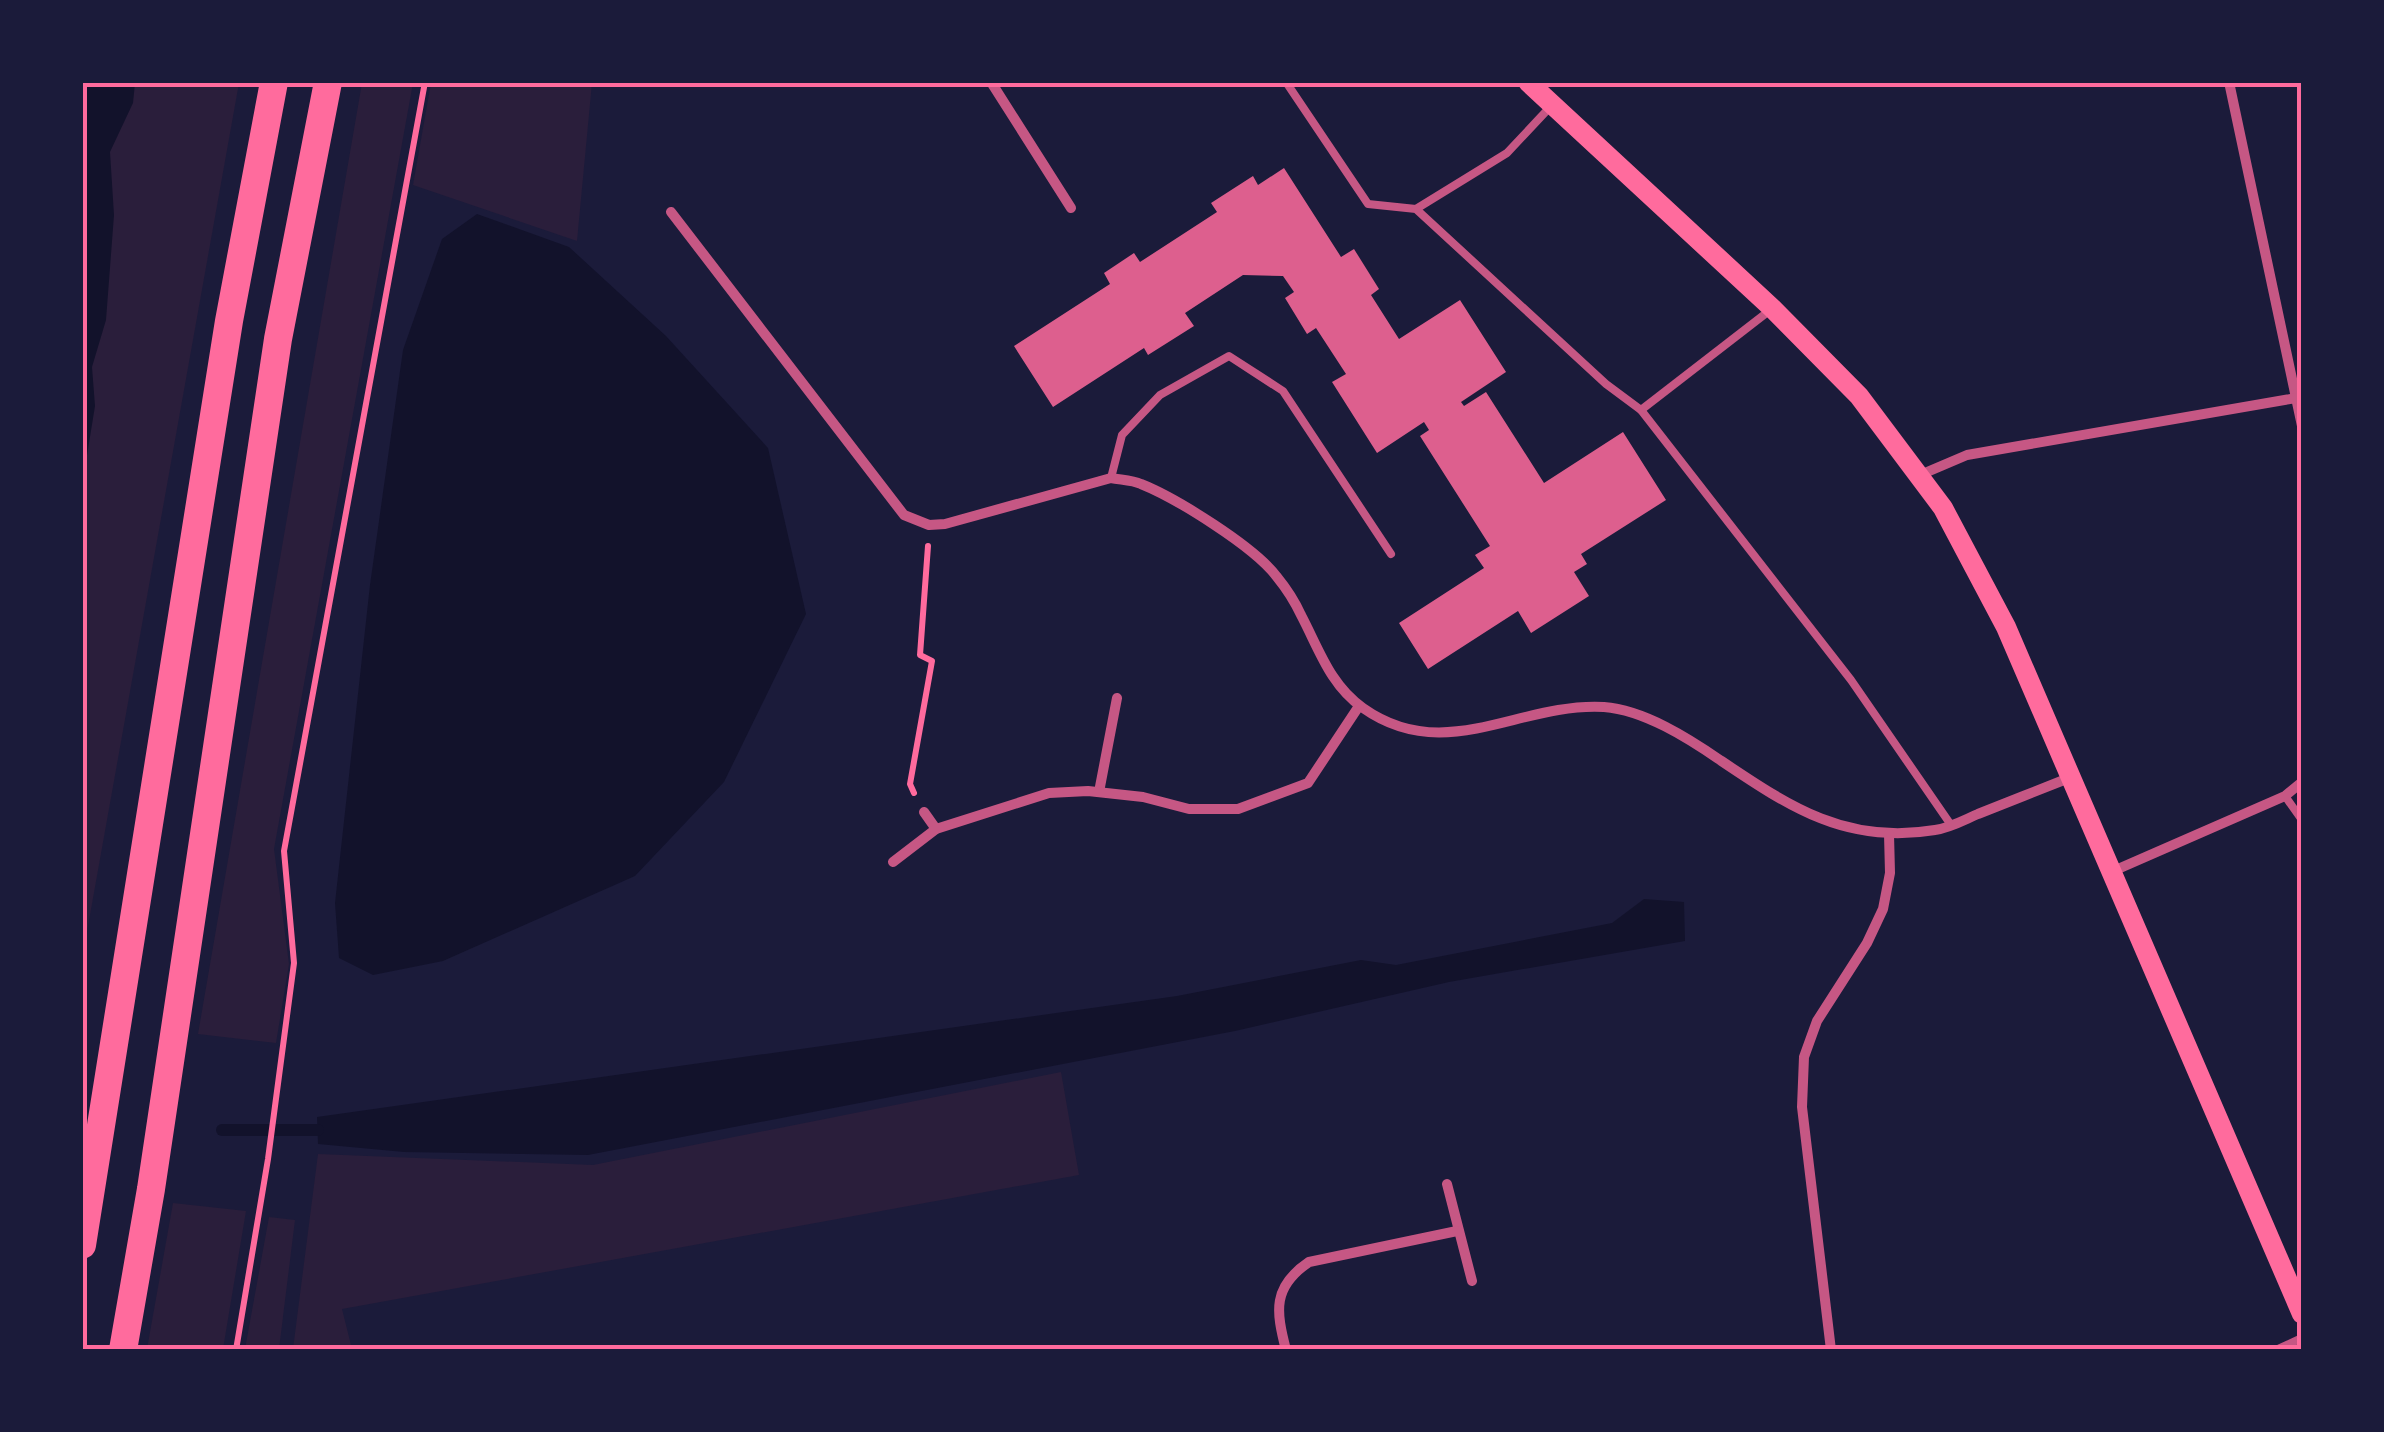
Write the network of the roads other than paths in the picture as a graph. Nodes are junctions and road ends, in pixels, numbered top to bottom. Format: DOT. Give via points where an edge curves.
graph roads {
  1 [pos="274,82"];
  2 [pos="328,82"];
  3 [pos="990,82"];
  4 [pos="1286,82"];
  5 [pos="2230,82"];
  6 [pos="1534,85"];
  7 [pos="1552,105"];
  8 [pos="1071,208"];
  9 [pos="1416,209"];
  10 [pos="671,212"];
  11 [pos="1772,308"];
  12 [pos="2298,398"];
  13 [pos="1641,410"];
  14 [pos="2302,426"];
  15 [pos="1920,475"];
  16 [pos="1111,478"];
  17 [pos="1392,554"];
  18 [pos="1117,698"];
  19 [pos="1359,706"];
  20 [pos="2069,778"];
  21 [pos="2302,782"];
  22 [pos="1099,792"];
  23 [pos="2285,796"];
  24 [pos="924,812"];
  25 [pos="2302,820"];
  26 [pos="1950,825"];
  27 [pos="936,828"];
  28 [pos="1890,834"];
  29 [pos="893,862"];
  30 [pos="2111,872"];
  31 [pos="1447,1184"];
  32 [pos="1458,1231"];
  33 [pos="82,1245"];
  34 [pos="1472,1280"];
  35 [pos="2302,1314"];
  36 [pos="2302,1338"];
  37 [pos="123,1350"];
  38 [pos="1286,1350"];
  39 [pos="1832,1350"];
  40 [pos="2276,1350"];
  1 -- 33 [label="highway" via="226,340"];
  2 -- 37 [label="highway" via="278,339"];
  3 -- 8 [label="street"];
  4 -- 9 [label="lane" via="1368,204"];
  5 -- 12 [label="street"];
  6 -- 7 [label="main road"];
  7 -- 9 [label="lane" via="1507,153"];
  7 -- 11 [label="main road"];
  9 -- 13 [label="lane"];
  10 -- 16 [label="street" via="904,515 944,524"];
  11 -- 13 [label="lane"];
  11 -- 15 [label="main road" via="1859,396"];
  12 -- 14 [label="street"];
  12 -- 15 [label="street" via="1966,455"];
  13 -- 26 [label="lane" via="1851,680"];
  15 -- 20 [label="main road" via="2006,628"];
  16 -- 17 [label="lane" via="1122,435 1160,395 1229,356 1283,391"];
  16 -- 19 [label="street" via="1138,482 1246,547 1277,575 1330,675"];
  18 -- 22 [label="street"];
  19 -- 22 [label="street" via="1308,783 1238,809 1189,809"];
  19 -- 28 [label="street" via="1388,725 1428,733 1606,707 1698,744 1817,820"];
  20 -- 26 [label="street"];
  20 -- 30 [label="main road"];
  21 -- 23 [label="street"];
  22 -- 27 [label="street" via="1048,794"];
  23 -- 25 [label="lane"];
  23 -- 30 [label="street"];
  24 -- 27 [label="street"];
  26 -- 28 [label="street"];
  27 -- 29 [label="street"];
  28 -- 39 [label="street" via="1883,909 1816,1021 1804,1057 1802,1106"];
  30 -- 35 [label="main road"];
  31 -- 32 [label="street"];
  32 -- 34 [label="street"];
  32 -- 38 [label="street" via="1308,1262 1280,1298"];
  36 -- 40 [label="lane"];
}
